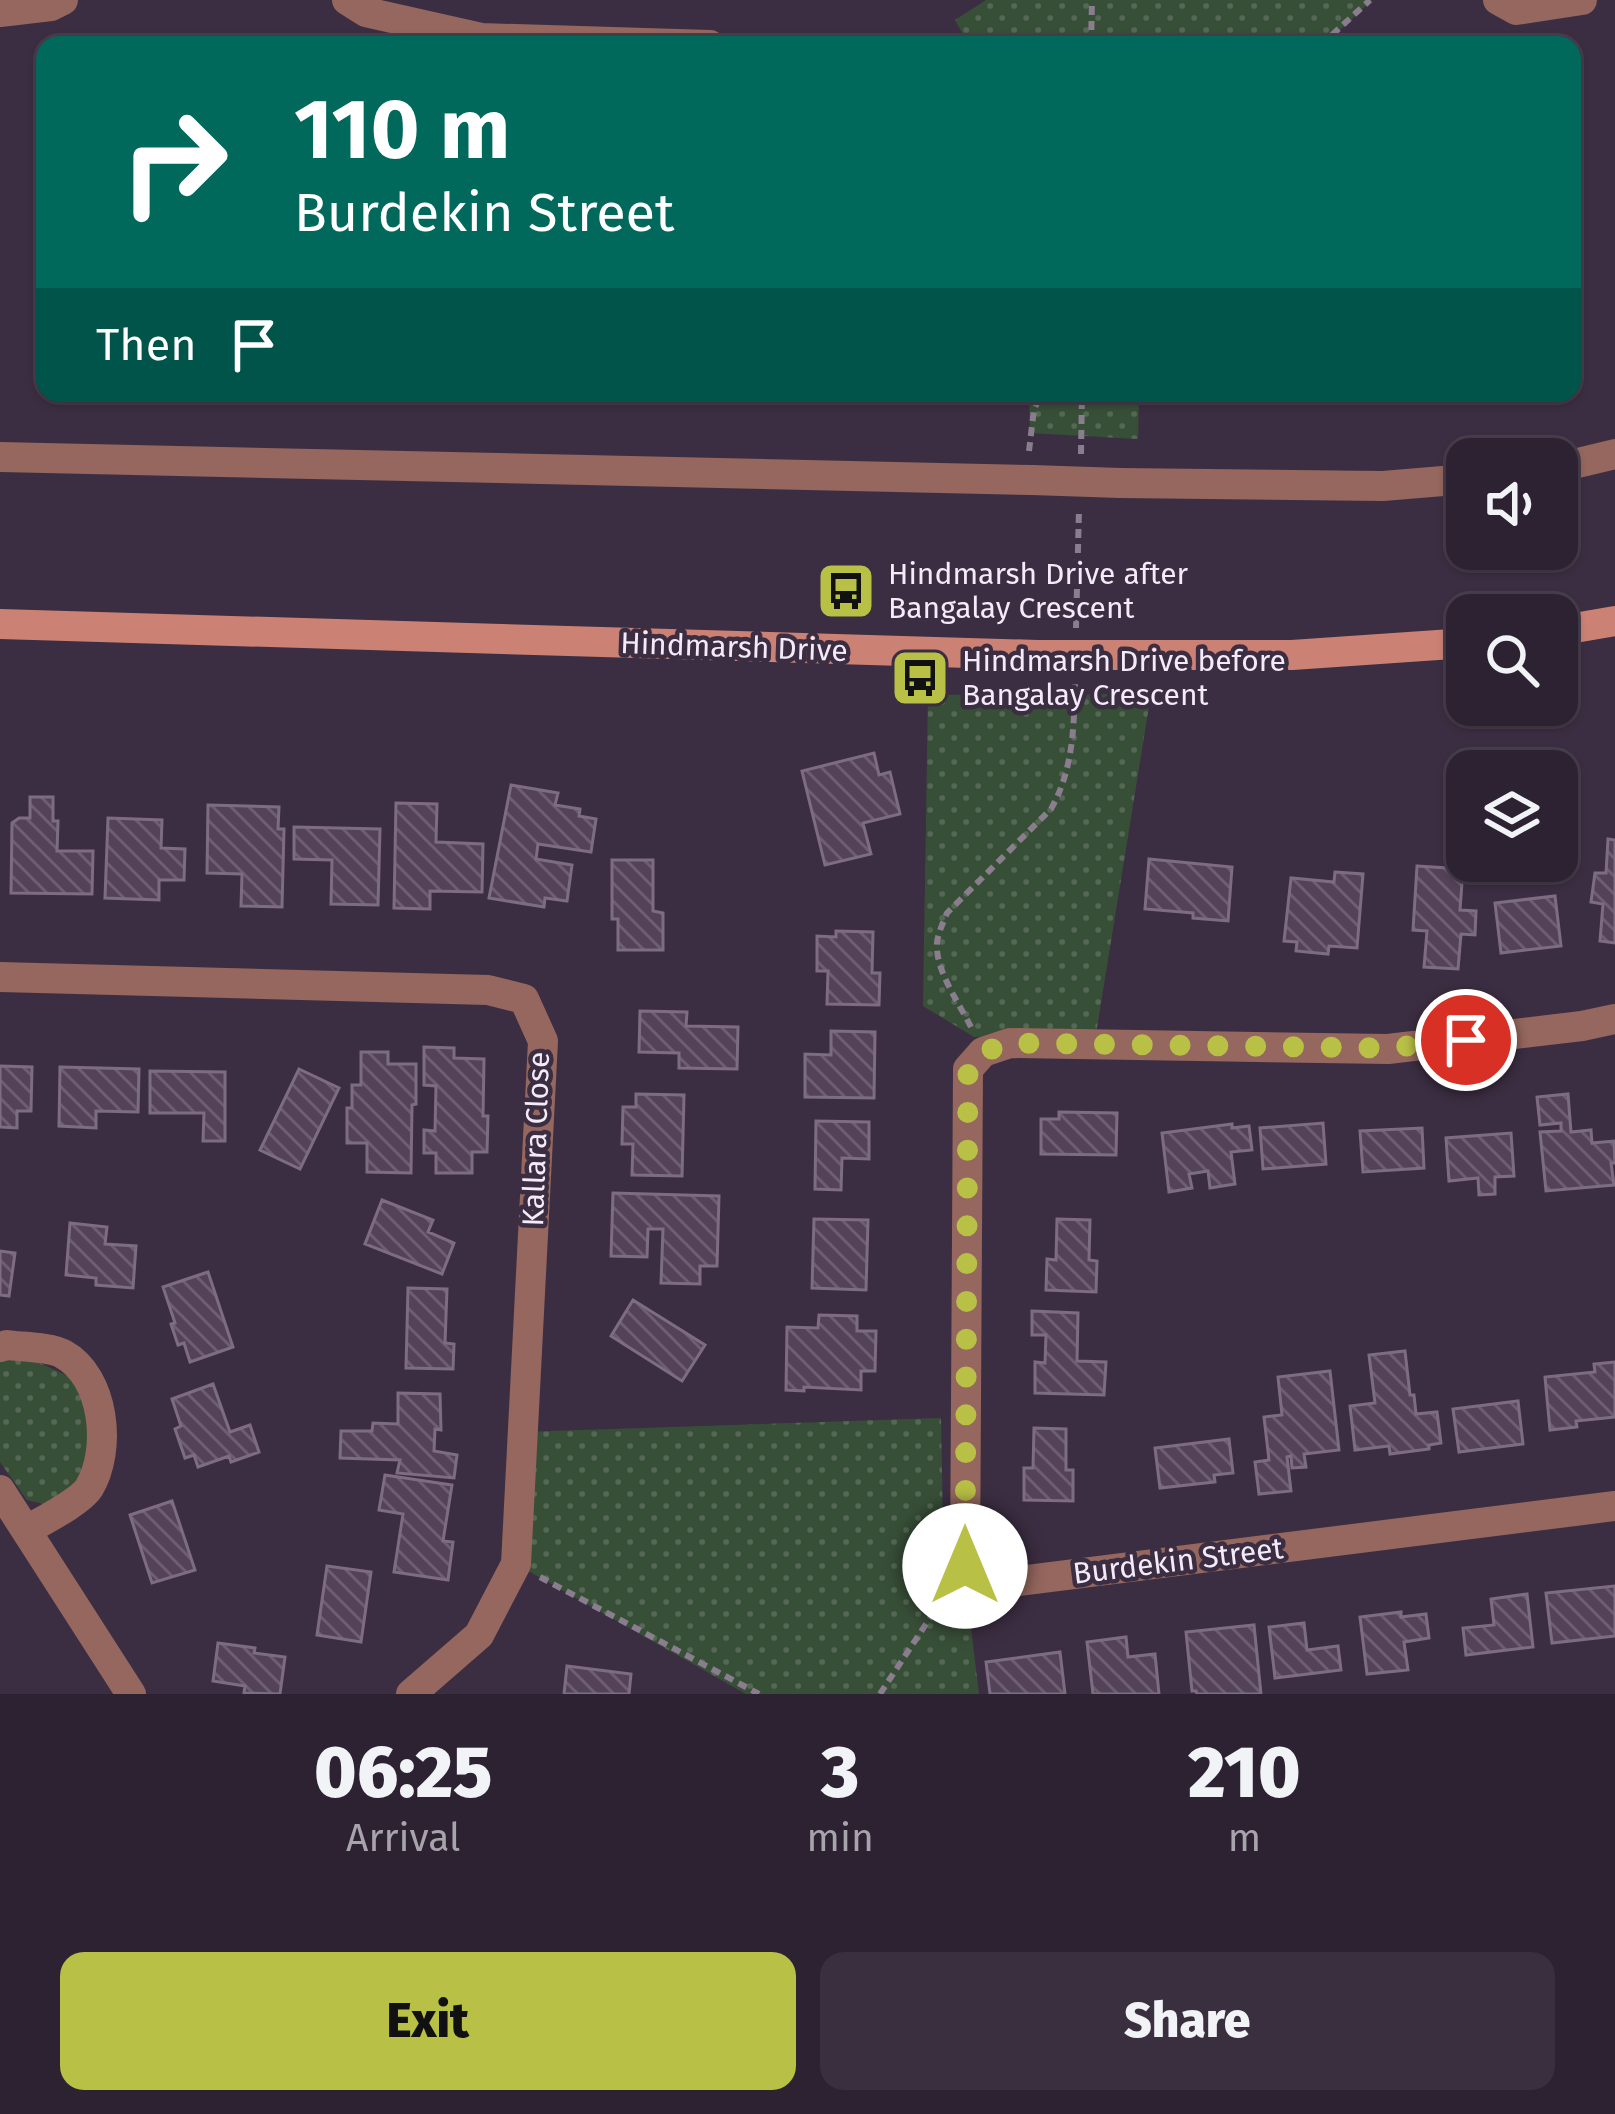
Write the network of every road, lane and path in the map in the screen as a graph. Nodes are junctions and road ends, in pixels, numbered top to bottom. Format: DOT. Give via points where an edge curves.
graph roads {
  1 [pos="63,0"];
  2 [pos="346,0"];
  3 [pos="1093,0"];
  4 [pos="1370,0"];
  5 [pos="1498,0"];
  6 [pos="1582,0"];
  7 [pos="0,12"];
  8 [pos="472,36"];
  9 [pos="1091,36"];
  10 [pos="1331,36"];
  11 [pos="1038,402"];
  12 [pos="1082,402"];
  13 [pos="1615,454"];
  14 [pos="0,457"];
  15 [pos="1578,463"];
  16 [pos="1080,467"];
  17 [pos="1030,469"];
  18 [pos="1446,481"];
  19 [pos="1079,490"];
  20 [pos="1615,621"];
  21 [pos="0,624"];
  22 [pos="1578,628"];
  23 [pos="1076,633"];
  24 [pos="1446,644"];
  25 [pos="1075,670"];
  26 [pos="0,977"];
  27 [pos="1615,1019"];
  28 [pos="983,1052"];
  29 [pos="0,1348"];
  30 [pos="0,1490"];
  31 [pos="1615,1506"];
  32 [pos="27,1530"];
  33 [pos="516,1564"];
  34 [pos="965,1566"];
  35 [pos="130,1694"];
  36 [pos="411,1694"];
  37 [pos="759,1694"];
  38 [pos="880,1694"];
  1 -- 7 [label="street"];
  2 -- 8 [label="street"];
  3 -- 9 [label="path"];
  4 -- 10 [label="path"];
  5 -- 6 [label="street" via="1516,10"];
  11 -- 17 [label="path"];
  12 -- 16 [label="path"];
  13 -- 15 [label="street"];
  14 -- 17 [label="street"];
  17 -- 18 [label="street, bridge" via="1120,483"];
  19 -- 23 [label="path"];
  20 -- 22 [label="main road"];
  21 -- 24 [label="main road, Hindmarsh Drive, bridge" via="1037,656 1292,655"];
  25 -- 28 [label="path" via="1073,740 1061,790 946,914 940,932 939,962"];
  26 -- 33 [label="street, Kallara Close" via="488,990 524,999 543,1041"];
  27 -- 28 [label="street" via="1388,1048 1010,1043"];
  28 -- 34 [label="street" via="968,1069"];
  29 -- 32 [label="street" via="62,1353 88,1379 102,1413 102,1455 87,1492"];
  30 -- 32 [label="street"];
  31 -- 34 [label="street, Burdekin Street" via="995,1584"];
  32 -- 35 [label="street"];
  33 -- 36 [label="street, Kallara Close" via="479,1635"];
  33 -- 37 [label="path"];
  34 -- 38 [label="path"];
}
